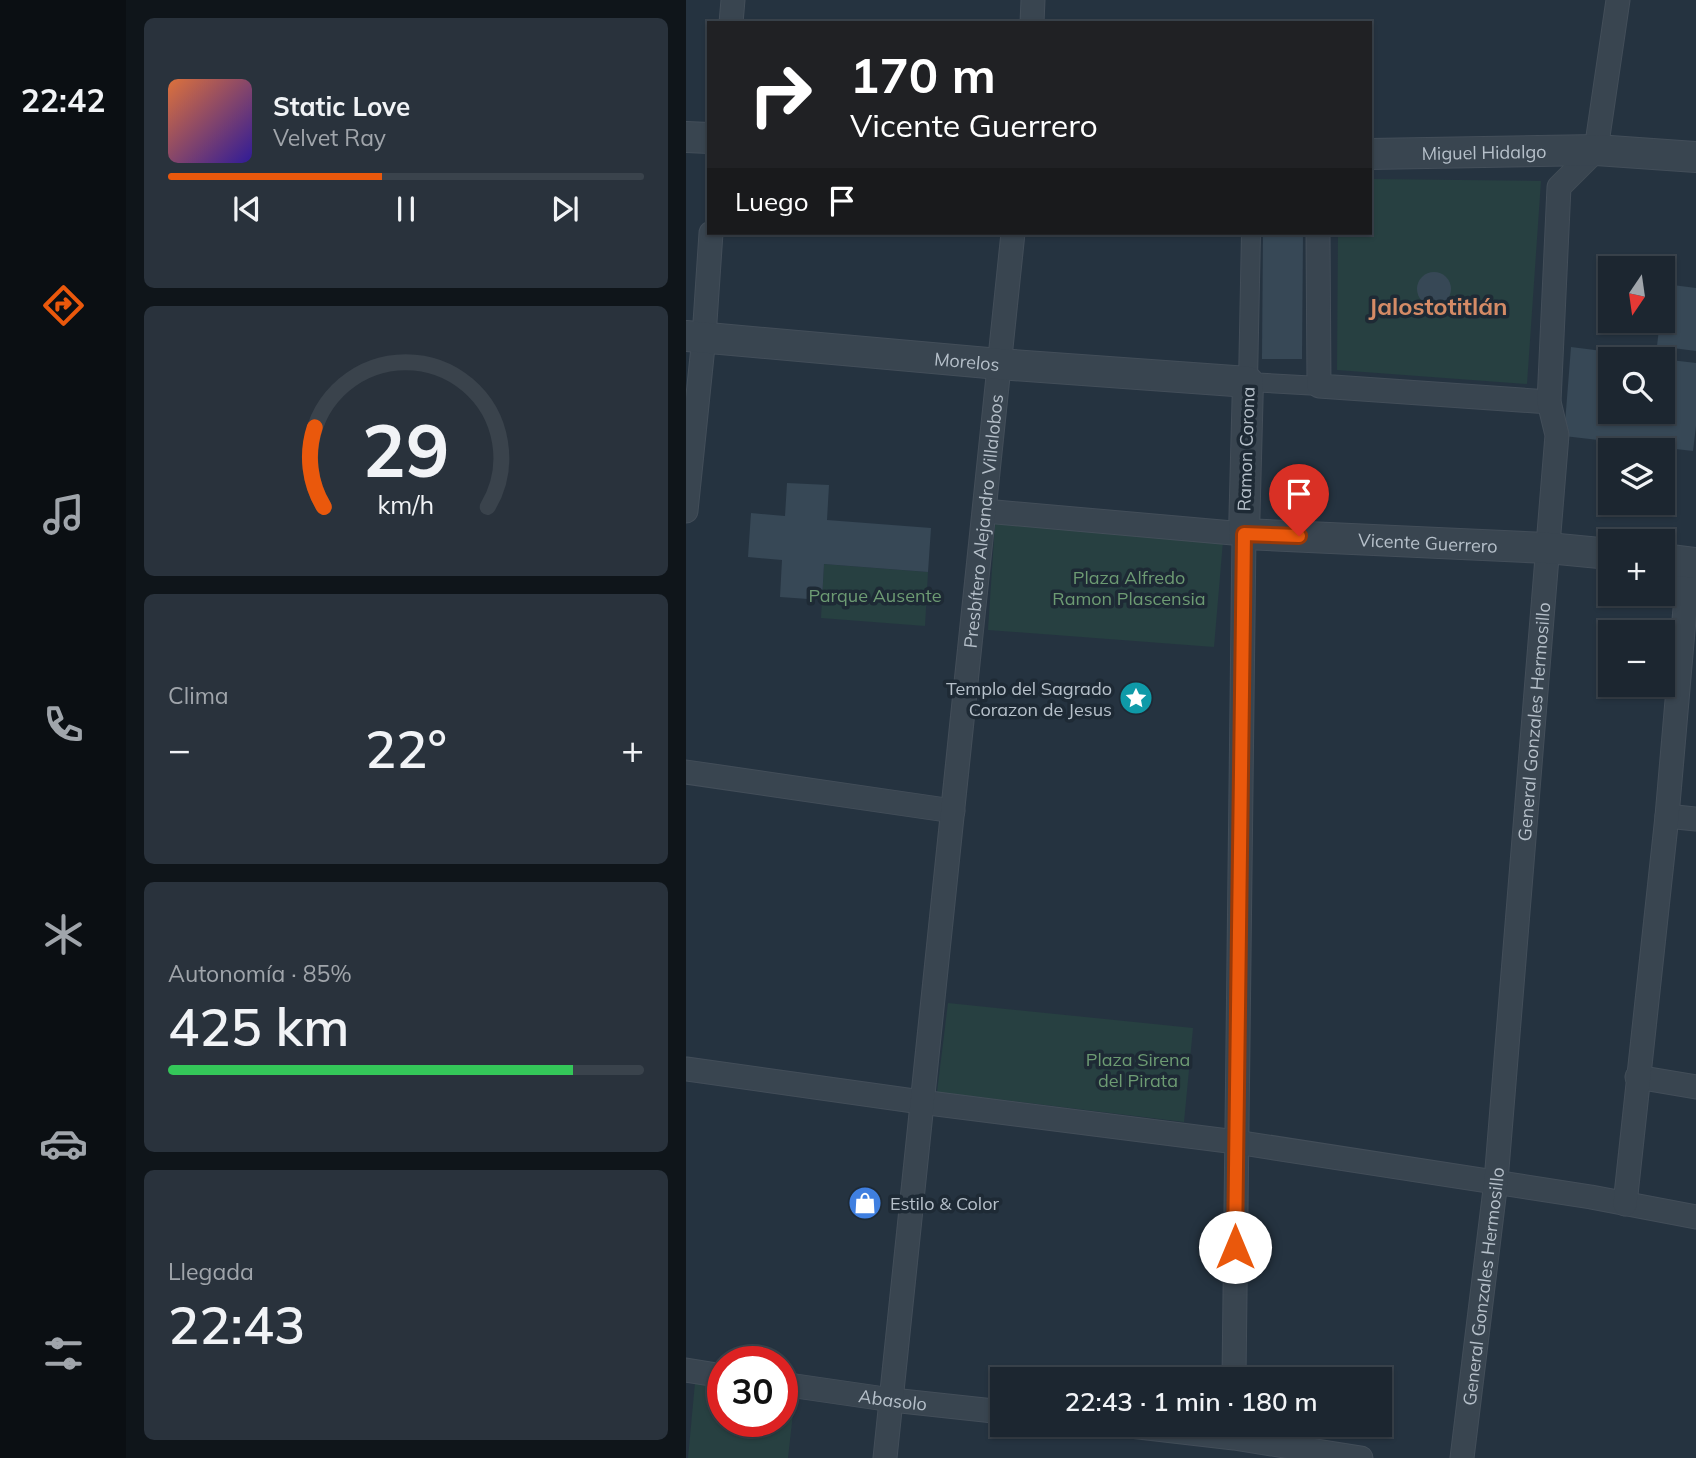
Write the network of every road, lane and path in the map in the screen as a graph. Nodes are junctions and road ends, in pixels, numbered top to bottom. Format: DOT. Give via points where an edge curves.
graph roads {
  1 [pos="733,0"];
  2 [pos="1033,0"];
  3 [pos="1618,0"];
  4 [pos="731,21"];
  5 [pos="1032,21"];
  6 [pos="686,137"];
  7 [pos="707,138"];
  8 [pos="1596,150"];
  9 [pos="1372,154"];
  10 [pos="1696,157"];
  11 [pos="711,235"];
  12 [pos="1013,235"];
  13 [pos="1251,235"];
  14 [pos="1318,235"];
  15 [pos="695,336"];
  16 [pos="999,364"];
  17 [pos="1248,382"];
  18 [pos="1319,386"];
  19 [pos="1549,402"];
  20 [pos="686,511"];
  21 [pos="985,512"];
  22 [pos="1244,534"];
  23 [pos="1548,548"];
  24 [pos="1598,553"];
  25 [pos="1682,562"];
  26 [pos="686,772"];
  27 [pos="953,811"];
  28 [pos="1667,816"];
  29 [pos="1696,819"];
  30 [pos="686,1069"];
  31 [pos="1637,1077"];
  32 [pos="1696,1087"];
  33 [pos="921,1102"];
  34 [pos="1236,1142"];
  35 [pos="1496,1181"];
  36 [pos="1625,1204"];
  37 [pos="1696,1217"];
  38 [pos="1234,1367"];
  39 [pos="686,1370"];
  40 [pos="707,1373"];
  41 [pos="798,1386"];
  42 [pos="892,1400"];
  43 [pos="990,1411"];
  44 [pos="1210,1437"];
  45 [pos="1233,1440"];
  46 [pos="885,1458"];
  47 [pos="1362,1458"];
  48 [pos="1462,1458"];
  1 -- 4 [label="street"];
  2 -- 5 [label="street"];
  3 -- 8 [label="street"];
  6 -- 7 [label="street"];
  8 -- 9 [label="street, Miguel Hidalgo"];
  8 -- 10 [label="street, Miguel Hidalgo"];
  8 -- 19 [label="street, General Gonzales Hermosillo" via="1559,187"];
  11 -- 15 [label="street"];
  12 -- 16 [label="street, Presbítero Alejandro Villalobos"];
  13 -- 17 [label="street, Ramon Corona"];
  14 -- 18 [label="street"];
  15 -- 16 [label="street, Morelos"];
  15 -- 20 [label="street"];
  16 -- 17 [label="street, Morelos"];
  16 -- 21 [label="street, Presbítero Alejandro Villalobos"];
  17 -- 18 [label="street"];
  17 -- 22 [label="street, Ramon Corona"];
  18 -- 19 [label="street"];
  19 -- 23 [label="street, General Gonzales Hermosillo" via="1557,435"];
  21 -- 22 [label="street"];
  21 -- 27 [label="street, Presbítero Alejandro Villalobos"];
  22 -- 23 [label="street, Vicente Guerrero"];
  22 -- 34 [label="street, Ramon Corona"];
  23 -- 24 [label="street, Vicente Guerrero"];
  23 -- 35 [label="street, General Gonzales Hermosillo"];
  25 -- 28 [label="street"];
  26 -- 27 [label="street"];
  27 -- 33 [label="street, Presbítero Alejandro Villalobos"];
  28 -- 29 [label="street"];
  28 -- 31 [label="street"];
  30 -- 33 [label="street"];
  31 -- 32 [label="street"];
  31 -- 36 [label="street"];
  33 -- 34 [label="street"];
  33 -- 42 [label="street, Presbítero Alejandro Villalobos"];
  34 -- 35 [label="street"];
  34 -- 38 [label="street, Ramon Corona"];
  35 -- 36 [label="street"];
  35 -- 48 [label="street, General Gonzales Hermosillo"];
  36 -- 37 [label="street"];
  39 -- 40 [label="street"];
  41 -- 42 [label="street, Abasolo"];
  42 -- 43 [label="street, Abasolo"];
  42 -- 46 [label="street, Presbítero Alejandro Villalobos"];
  44 -- 45 [label="street"];
  45 -- 47 [label="street"];
}
